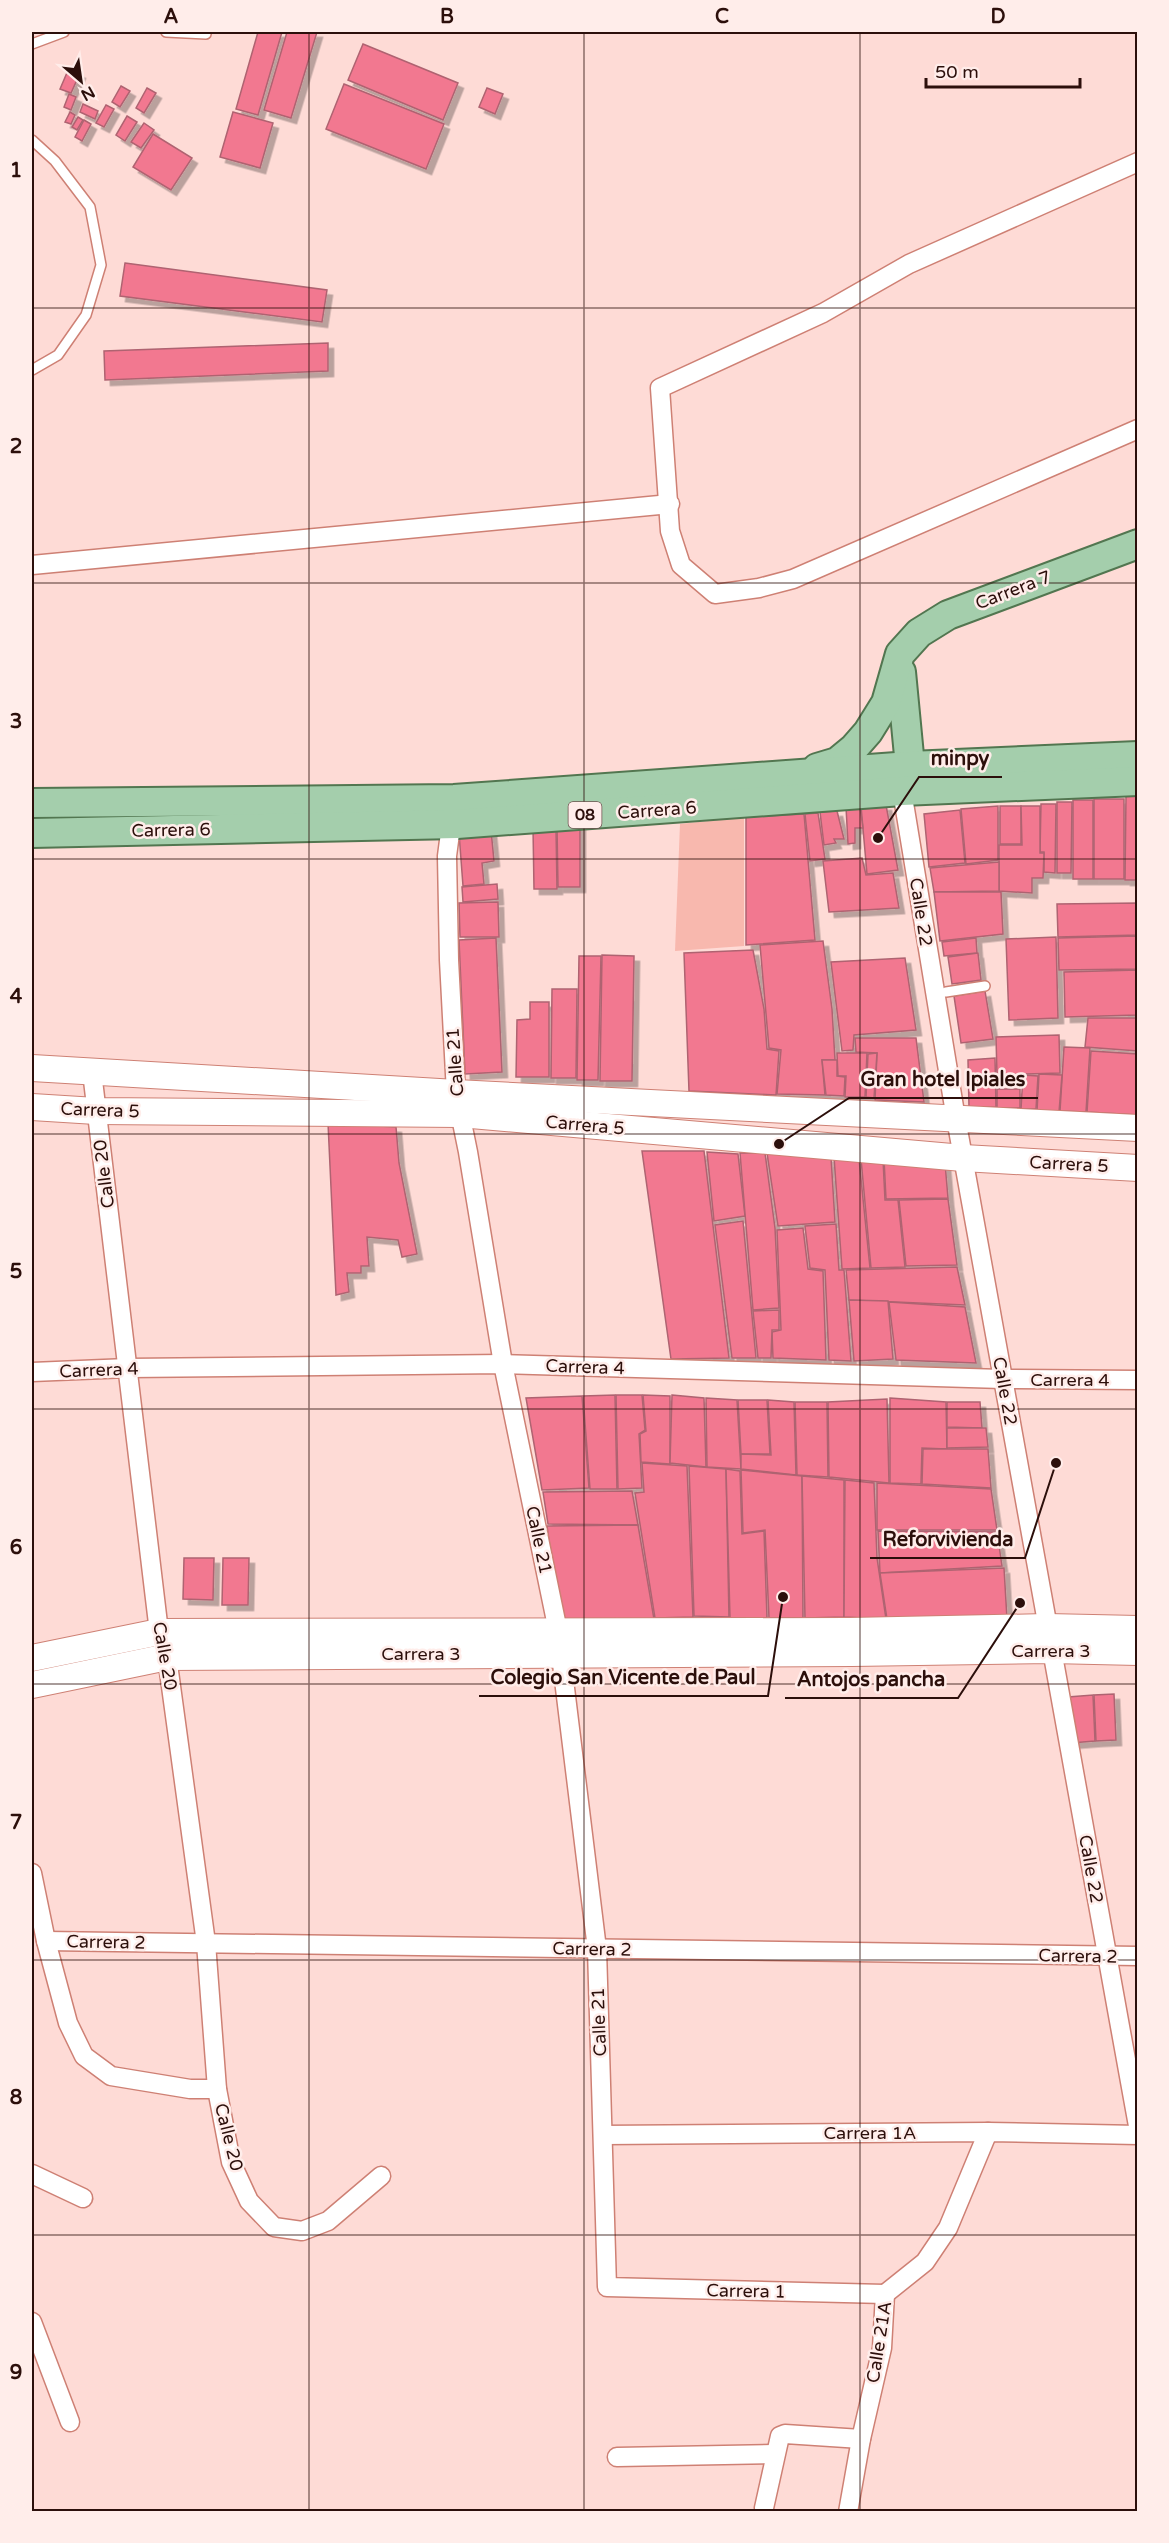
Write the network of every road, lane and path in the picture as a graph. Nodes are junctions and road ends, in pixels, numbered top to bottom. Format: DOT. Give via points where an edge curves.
graph roads {
  1 [pos="64,32"];
  2 [pos="166,32"];
  3 [pos="206,34"];
  4 [pos="32,44"];
  5 [pos="32,140"];
  6 [pos="1137,162"];
  7 [pos="32,369"];
  8 [pos="1137,429"];
  9 [pos="670,504"];
  10 [pos="1137,544"];
  11 [pos="32,565"];
  12 [pos="900,654"];
  13 [pos="1137,756"];
  14 [pos="792,774"];
  15 [pos="906,779"];
  16 [pos="1137,781"];
  17 [pos="32,803"];
  18 [pos="455,812"];
  19 [pos="32,833"];
  20 [pos="985,986"];
  21 [pos="946,992"];
  22 [pos="32,1068"];
  23 [pos="92,1072"];
  24 [pos="458,1104"];
  25 [pos="32,1107"];
  26 [pos="96,1111"];
  27 [pos="956,1119"];
  28 [pos="1137,1128"];
  29 [pos="963,1158"];
  30 [pos="1137,1168"];
  31 [pos="503,1364"];
  32 [pos="128,1368"];
  33 [pos="32,1372"];
  34 [pos="1002,1379"];
  35 [pos="1137,1380"];
  36 [pos="1137,1629"];
  37 [pos="159,1632"];
  38 [pos="1049,1638"];
  39 [pos="354,1643"];
  40 [pos="559,1643"];
  41 [pos="1137,1652"];
  42 [pos="167,1656"];
  43 [pos="32,1658"];
  44 [pos="32,1684"];
  45 [pos="32,1873"];
  46 [pos="46,1941"];
  47 [pos="206,1943"];
  48 [pos="597,1949"];
  49 [pos="1107,1956"];
  50 [pos="1137,1956"];
  51 [pos="217,2089"];
  52 [pos="1137,2126"];
  53 [pos="988,2132"];
  54 [pos="603,2135"];
  55 [pos="1137,2135"];
  56 [pos="32,2174"];
  57 [pos="381,2176"];
  58 [pos="83,2198"];
  59 [pos="607,2287"];
  60 [pos="885,2294"];
  61 [pos="32,2322"];
  62 [pos="70,2422"];
  63 [pos="861,2439"];
  64 [pos="774,2454"];
  65 [pos="617,2457"];
  66 [pos="764,2508"];
  67 [pos="848,2511"];
  1 -- 4 [label="lane"];
  2 -- 3 [label="lane"];
  5 -- 7 [label="lane" via="55,161 90,207 101,265 86,315 58,355"];
  6 -- 9 [label="street" via="909,264 824,313 660,388"];
  8 -- 9 [label="street" via="793,579 759,588 715,594 681,565 670,531"];
  9 -- 11 [label="street"];
  10 -- 12 [label="main road, Carrera 7" via="948,615 919,633"];
  12 -- 14 [label="main road" via="886,703 854,748 837,762"];
  12 -- 15 [label="main road, Calle 22"];
  13 -- 15 [label="main road, Carrera 6 / 08"];
  14 -- 15 [label="main road, Carrera 6 / 08"];
  14 -- 18 [label="main road, Carrera 6 / 08"];
  15 -- 16 [label="main road, Carrera 6 / 08"];
  15 -- 18 [label="main road, Carrera 6 / 08"];
  15 -- 27 [label="street, Calle 22"];
  17 -- 18 [label="main road, Carrera 6 / 08"];
  18 -- 19 [label="main road, Carrera 6 / 08"];
  18 -- 24 [label="street, Calle 21" via="447,856"];
  20 -- 21 [label="lane"];
  22 -- 23 [label="street, Carrera 5"];
  23 -- 24 [label="street, Carrera 5"];
  23 -- 26 [label="street, Calle 20"];
  24 -- 26 [label="street, Carrera 5"];
  24 -- 27 [label="street, Carrera 5"];
  24 -- 29 [label="street, Carrera 5"];
  24 -- 31 [label="street, Calle 21"];
  25 -- 26 [label="street, Carrera 5"];
  26 -- 32 [label="street, Calle 20"];
  27 -- 28 [label="street, Carrera 5"];
  27 -- 29 [label="street, Calle 22"];
  29 -- 30 [label="street, Carrera 5"];
  29 -- 34 [label="street, Calle 22"];
  31 -- 32 [label="street, Carrera 4"];
  31 -- 34 [label="street, Carrera 4"];
  31 -- 40 [label="street, Calle 21"];
  32 -- 33 [label="street, Carrera 4"];
  32 -- 37 [label="street, Calle 20"];
  34 -- 35 [label="street, Carrera 4"];
  34 -- 38 [label="street, Calle 22"];
  36 -- 38 [label="street, Carrera 3"];
  37 -- 39 [label="street, Carrera 3"];
  37 -- 42 [label="street, Calle 20"];
  37 -- 43 [label="street, Carrera 3"];
  38 -- 40 [label="street, Carrera 3"];
  38 -- 41 [label="street, Carrera 3"];
  38 -- 49 [label="street, Calle 22"];
  39 -- 40 [label="street, Carrera 3"];
  39 -- 42 [label="street, Carrera 3"];
  40 -- 48 [label="street, Calle 21"];
  42 -- 44 [label="street, Carrera 3"];
  42 -- 47 [label="street, Calle 20"];
  45 -- 46 [label="street"];
  46 -- 47 [label="street, Carrera 2"];
  46 -- 51 [label="street" via="68,2023 84,2056 111,2076 190,2089"];
  47 -- 48 [label="street, Carrera 2"];
  47 -- 51 [label="street, Calle 20"];
  48 -- 49 [label="street, Carrera 2"];
  48 -- 54 [label="street, Calle 21"];
  49 -- 50 [label="street, Carrera 2"];
  49 -- 52 [label="street, Calle 22"];
  51 -- 57 [label="street, Calle 20" via="231,2162 249,2201 274,2227 302,2231 328,2221"];
  53 -- 54 [label="street, Carrera 1A"];
  53 -- 55 [label="street, Carrera 1A"];
  53 -- 60 [label="street, Calle 21A" via="948,2228 925,2262"];
  54 -- 59 [label="street, Calle 21"];
  56 -- 58 [label="street"];
  59 -- 60 [label="street, Carrera 1"];
  60 -- 63 [label="street, Calle 21A" via="882,2348"];
  61 -- 62 [label="street"];
  63 -- 64 [label="street" via="785,2434 777,2441"];
  63 -- 67 [label="street, Calle 21A"];
  64 -- 65 [label="street"];
  64 -- 66 [label="street"];
}
